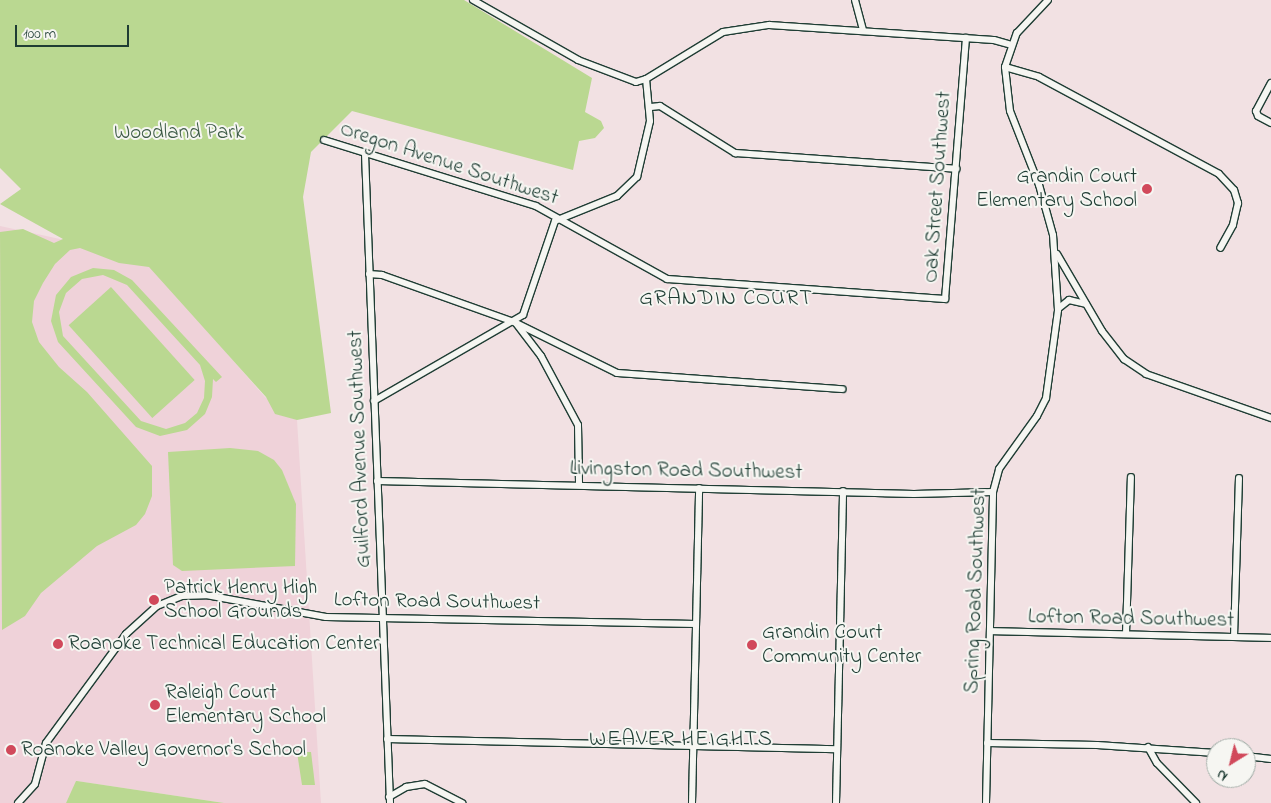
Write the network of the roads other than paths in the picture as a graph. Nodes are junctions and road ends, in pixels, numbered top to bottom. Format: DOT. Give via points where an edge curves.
graph roads {
  1 [pos="473,0"];
  2 [pos="855,0"];
  3 [pos="1048,0"];
  4 [pos="863,30"];
  5 [pos="966,38"];
  6 [pos="1011,45"];
  7 [pos="1005,68"];
  8 [pos="646,79"];
  9 [pos="1271,83"];
  10 [pos="650,107"];
  11 [pos="1271,123"];
  12 [pos="324,140"];
  13 [pos="365,154"];
  14 [pos="956,169"];
  15 [pos="560,218"];
  16 [pos="1220,248"];
  17 [pos="1056,252"];
  18 [pos="369,274"];
  19 [pos="877,294"];
  20 [pos="1087,305"];
  21 [pos="1058,310"];
  22 [pos="514,322"];
  23 [pos="842,389"];
  24 [pos="374,401"];
  25 [pos="1271,418"];
  26 [pos="1131,477"];
  27 [pos="1239,478"];
  28 [pos="377,481"];
  29 [pos="578,485"];
  30 [pos="699,488"];
  31 [pos="844,491"];
  32 [pos="993,492"];
  33 [pos="383,616"];
  34 [pos="696,624"];
  35 [pos="990,632"];
  36 [pos="1126,634"];
  37 [pos="1234,638"];
  38 [pos="1271,638"];
  39 [pos="387,739"];
  40 [pos="987,743"];
  41 [pos="693,746"];
  42 [pos="1148,747"];
  43 [pos="837,749"];
  44 [pos="1206,752"];
  45 [pos="1256,757"];
  46 [pos="1271,759"];
  47 [pos="390,800"];
  48 [pos="18,803"];
  49 [pos="462,803"];
  50 [pos="692,803"];
  51 [pos="836,803"];
  52 [pos="986,803"];
  53 [pos="1196,803"];
  1 -- 8 [label="street" via="590,66 636,82"];
  2 -- 4 [label="street"];
  3 -- 6 [label="street, Spring Road Southwest" via="1029,18"];
  4 -- 5 [label="street"];
  4 -- 8 [label="street" via="781,25 734,29 723,32"];
  5 -- 6 [label="street"];
  5 -- 14 [label="street, Oak Street Southwest"];
  6 -- 7 [label="street, Spring Road Southwest"];
  7 -- 16 [label="street" via="1038,77 1219,174 1234,190 1238,204 1233,225"];
  7 -- 17 [label="street, Spring Road Southwest" via="1004,85 1010,111 1039,185"];
  8 -- 10 [label="street"];
  9 -- 11 [label="street" via="1256,114"];
  10 -- 14 [label="street" via="660,106 735,153"];
  10 -- 15 [label="street" via="646,145 631,185 612,198"];
  12 -- 13 [label="street, Oregon Avenue Southwest"];
  13 -- 15 [label="street, Oregon Avenue Southwest" via="525,202"];
  13 -- 18 [label="street, Guilford Avenue Southwest"];
  14 -- 19 [label="street, Oak Street Southwest" via="946,298"];
  15 -- 19 [label="street, Oregon Avenue Southwest" via="667,279"];
  15 -- 22 [label="street" via="549,232 526,312"];
  17 -- 20 [label="street"];
  17 -- 21 [label="street, Spring Road Southwest"];
  18 -- 22 [label="street" via="382,275"];
  18 -- 24 [label="street, Guilford Avenue Southwest"];
  20 -- 21 [label="street" via="1069,300"];
  20 -- 25 [label="street" via="1110,343 1134,366"];
  21 -- 32 [label="street, Spring Road Southwest" via="1046,398 999,469"];
  22 -- 23 [label="street" via="617,373"];
  22 -- 24 [label="street"];
  22 -- 29 [label="street" via="541,356 578,425"];
  24 -- 28 [label="street, Guilford Avenue Southwest"];
  26 -- 36 [label="street"];
  27 -- 37 [label="street"];
  28 -- 29 [label="street, Livingston Road Southwest"];
  28 -- 33 [label="street, Guilford Avenue Southwest"];
  29 -- 30 [label="street, Livingston Road Southwest"];
  30 -- 31 [label="street, Livingston Road Southwest"];
  30 -- 34 [label="street"];
  31 -- 32 [label="street, Livingston Road Southwest" via="914,494"];
  31 -- 43 [label="street"];
  32 -- 35 [label="street, Spring Road Southwest"];
  33 -- 34 [label="street, Lofton Road Southwest"];
  33 -- 39 [label="street, Guilford Avenue Southwest"];
  33 -- 48 [label="street, Lofton Road Southwest" via="319,617 206,594 182,596 162,603 126,634 46,743 35,784"];
  34 -- 41 [label="street"];
  35 -- 36 [label="street, Lofton Road Southwest"];
  35 -- 40 [label="street, Spring Road Southwest"];
  36 -- 37 [label="street, Lofton Road Southwest"];
  37 -- 38 [label="street, Lofton Road Southwest"];
  39 -- 41 [label="street"];
  39 -- 47 [label="street, Guilford Avenue Southwest"];
  40 -- 42 [label="street"];
  40 -- 52 [label="street, Spring Road Southwest"];
  41 -- 43 [label="street"];
  41 -- 50 [label="street"];
  42 -- 44 [label="street"];
  42 -- 53 [label="street" via="1157,763"];
  43 -- 51 [label="street"];
  45 -- 46 [label="street"];
  47 -- 49 [label="street" via="411,785 425,784"];
}
